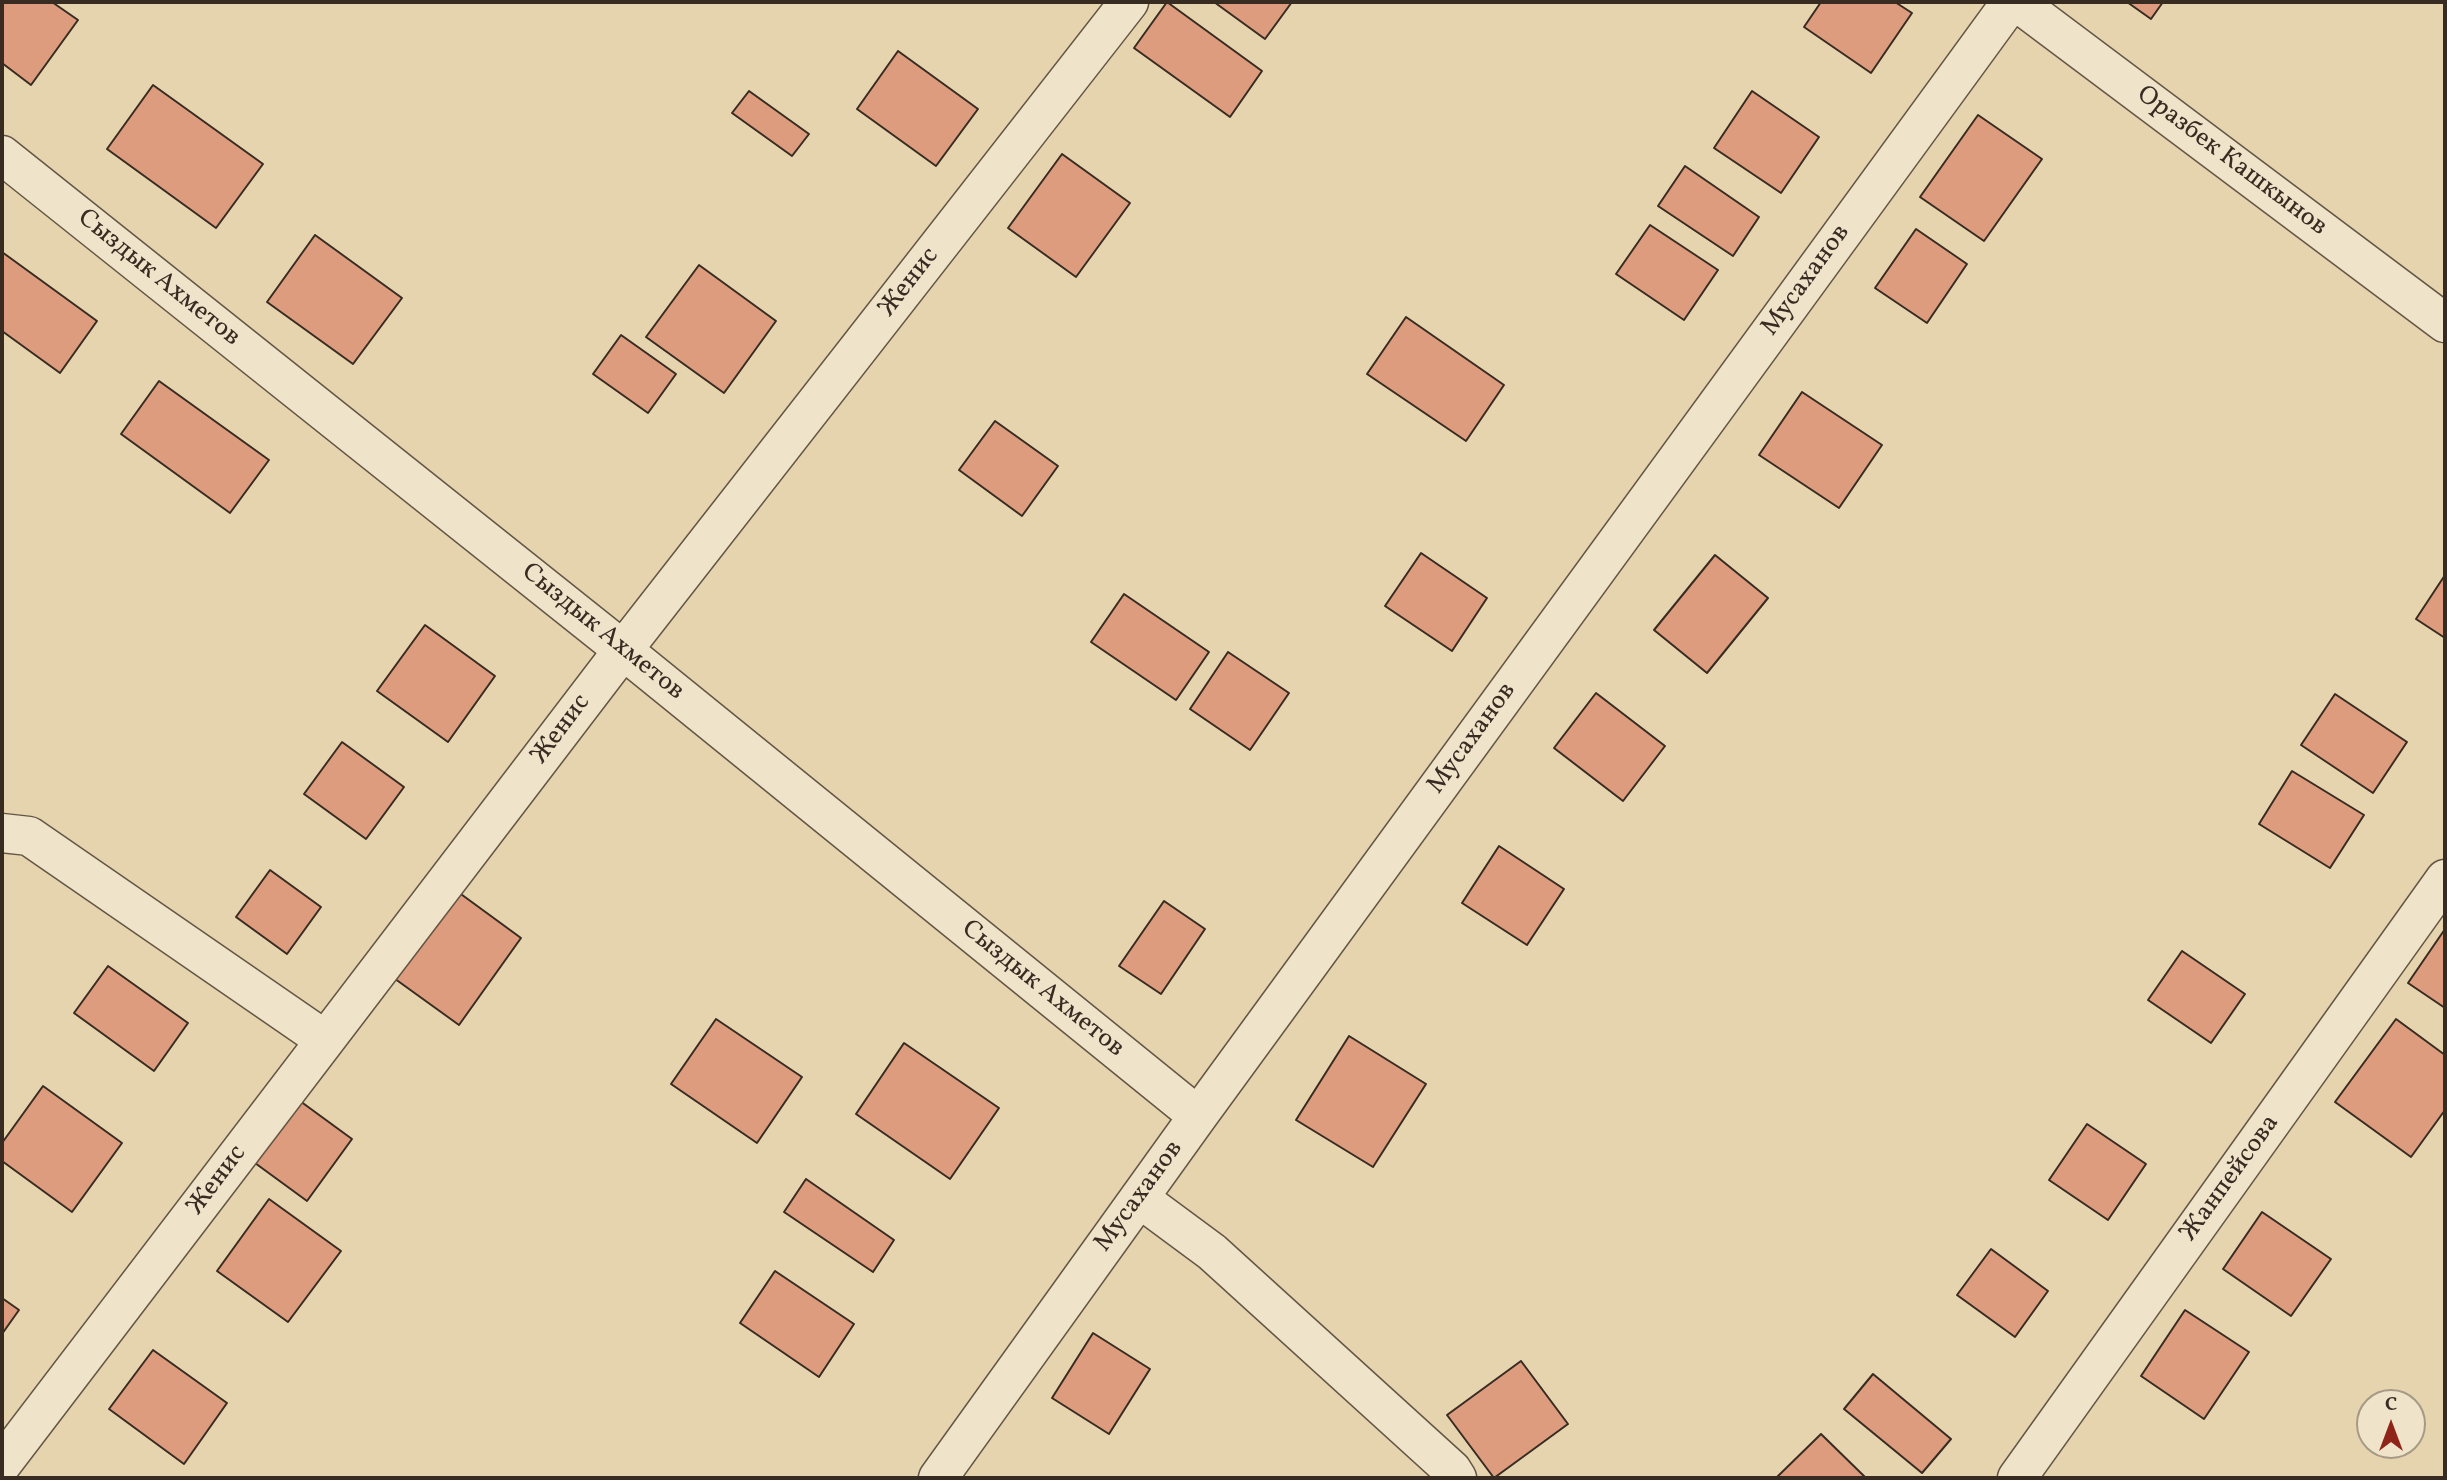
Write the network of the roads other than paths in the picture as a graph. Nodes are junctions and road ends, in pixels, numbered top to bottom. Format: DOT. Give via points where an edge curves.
graph roads {
  1 [pos="1129,2"];
  2 [pos="2011,2"];
  3 [pos="2017,2"];
  4 [pos="2,155"];
  5 [pos="2445,323"];
  6 [pos="623,650"];
  7 [pos="2,833"];
  8 [pos="2445,879"];
  9 [pos="325,1040"];
  10 [pos="1198,1116"];
  11 [pos="1139,1198"];
  12 [pos="2,1464"];
  13 [pos="939,1478"];
  14 [pos="1457,1478"];
  15 [pos="2017,1478"];
  1 -- 6 [label="street, Женис"];
  2 -- 10 [label="street, Мусаханов"];
  3 -- 5 [label="street, Оразбек Кашкынов"];
  4 -- 6 [label="street, Сыздык Ахметов"];
  6 -- 9 [label="street, Женис"];
  6 -- 10 [label="street, Сыздык Ахметов"];
  7 -- 9 [label="street" via="29,836"];
  8 -- 15 [label="street, Жанпейсова"];
  9 -- 12 [label="street, Женис"];
  10 -- 11 [label="street, Мусаханов"];
  11 -- 13 [label="street, Мусаханов"];
  11 -- 14 [label="street" via="1212,1252"];
}
